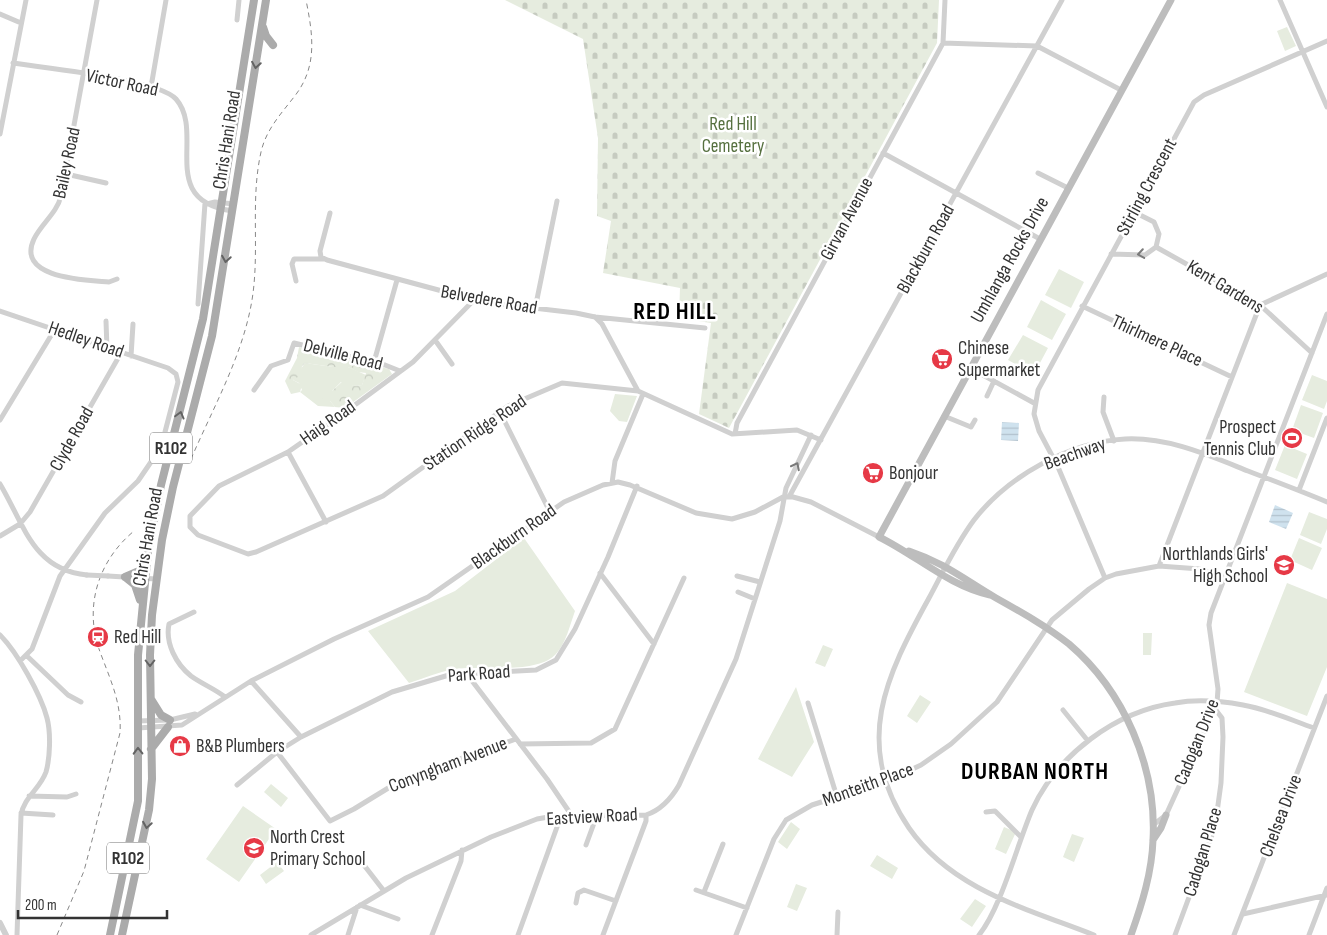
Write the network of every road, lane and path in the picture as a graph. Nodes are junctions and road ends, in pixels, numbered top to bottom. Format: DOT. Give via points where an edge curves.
graph roads {
  1 [pos="26,0"];
  2 [pos="97,0"];
  3 [pos="166,0"];
  4 [pos="239,0"];
  5 [pos="266,0"];
  6 [pos="945,0"];
  7 [pos="1062,0"];
  8 [pos="1171,0"];
  9 [pos="1280,0"];
  10 [pos="253,1"];
  11 [pos="0,14"];
  12 [pos="237,20"];
  13 [pos="21,22"];
  14 [pos="262,26"];
  15 [pos="1327,41"];
  16 [pos="943,44"];
  17 [pos="273,46"];
  18 [pos="1037,46"];
  19 [pos="1303,52"];
  20 [pos="13,63"];
  21 [pos="83,74"];
  22 [pos="151,87"];
  23 [pos="1121,90"];
  24 [pos="1327,107"];
  25 [pos="0,134"];
  26 [pos="883,153"];
  27 [pos="1038,173"];
  28 [pos="66,174"];
  29 [pos="106,183"];
  30 [pos="1068,188"];
  31 [pos="957,194"];
  32 [pos="557,201"];
  33 [pos="206,204"];
  34 [pos="222,206"];
  35 [pos="233,208"];
  36 [pos="1134,212"];
  37 [pos="330,213"];
  38 [pos="1040,239"];
  39 [pos="1156,247"];
  40 [pos="1111,254"];
  41 [pos="323,259"];
  42 [pos="1327,274"];
  43 [pos="117,279"];
  44 [pos="397,280"];
  45 [pos="296,282"];
  46 [pos="474,300"];
  47 [pos="198,304"];
  48 [pos="1260,305"];
  49 [pos="1082,306"];
  50 [pos="534,309"];
  51 [pos="0,311"];
  52 [pos="1327,314"];
  53 [pos="595,317"];
  54 [pos="106,321"];
  55 [pos="132,324"];
  56 [pos="705,328"];
  57 [pos="55,329"];
  58 [pos="435,340"];
  59 [pos="107,348"];
  60 [pos="121,353"];
  61 [pos="1312,353"];
  62 [pos="131,356"];
  63 [pos="374,362"];
  64 [pos="452,364"];
  65 [pos="970,368"];
  66 [pos="400,371"];
  67 [pos="1232,377"];
  68 [pos="994,381"];
  69 [pos="254,390"];
  70 [pos="640,393"];
  71 [pos="987,396"];
  72 [pos="1104,398"];
  73 [pos="1034,403"];
  74 [pos="500,412"];
  75 [pos="944,416"];
  76 [pos="1327,418"];
  77 [pos="0,420"];
  78 [pos="975,420"];
  79 [pos="735,434"];
  80 [pos="810,435"];
  81 [pos="821,440"];
  82 [pos="1114,440"];
  83 [pos="288,452"];
  84 [pos="1202,453"];
  85 [pos="1054,459"];
  86 [pos="1265,477"];
  87 [pos="612,482"];
  88 [pos="0,484"];
  89 [pos="637,486"];
  90 [pos="1299,490"];
  91 [pos="789,497"];
  92 [pos="783,498"];
  93 [pos="1327,502"];
  94 [pos="782,505"];
  95 [pos="550,512"];
  96 [pos="326,522"];
  97 [pos="886,522"];
  98 [pos="20,524"];
  99 [pos="198,535"];
  100 [pos="0,536"];
  101 [pos="879,537"];
  102 [pos="902,549"];
  103 [pos="146,565"];
  104 [pos="947,566"];
  105 [pos="1159,566"];
  106 [pos="64,571"];
  107 [pos="600,573"];
  108 [pos="942,575"];
  109 [pos="737,576"];
  110 [pos="124,577"];
  111 [pos="144,578"];
  112 [pos="684,578"];
  113 [pos="1105,578"];
  114 [pos="1225,578"];
  115 [pos="156,579"];
  116 [pos="760,582"];
  117 [pos="738,592"];
  118 [pos="990,595"];
  119 [pos="755,599"];
  120 [pos="141,607"];
  121 [pos="194,612"];
  122 [pos="1046,627"];
  123 [pos="0,635"];
  124 [pos="654,644"];
  125 [pos="27,656"];
  126 [pos="20,661"];
  127 [pos="466,673"];
  128 [pos="251,681"];
  129 [pos="1327,696"];
  130 [pos="150,697"];
  131 [pos="225,697"];
  132 [pos="81,702"];
  133 [pos="808,703"];
  134 [pos="1216,706"];
  135 [pos="1063,710"];
  136 [pos="1126,718"];
  137 [pos="150,724"];
  138 [pos="169,724"];
  139 [pos="138,725"];
  140 [pos="1314,728"];
  141 [pos="301,737"];
  142 [pos="516,739"];
  143 [pos="1088,741"];
  144 [pos="520,744"];
  145 [pos="150,751"];
  146 [pos="277,752"];
  147 [pos="887,781"];
  148 [pos="237,784"];
  149 [pos="76,794"];
  150 [pos="29,796"];
  151 [pos="837,797"];
  152 [pos="986,812"];
  153 [pos="21,813"];
  154 [pos="53,815"];
  155 [pos="597,815"];
  156 [pos="646,815"];
  157 [pos="1166,815"];
  158 [pos="561,816"];
  159 [pos="572,816"];
  160 [pos="1153,825"];
  161 [pos="1021,837"];
  162 [pos="1153,840"];
  163 [pos="723,844"];
  164 [pos="586,845"];
  165 [pos="462,850"];
  166 [pos="360,860"];
  167 [pos="1327,888"];
  168 [pos="696,890"];
  169 [pos="384,891"];
  170 [pos="704,892"];
  171 [pos="1325,896"];
  172 [pos="998,897"];
  173 [pos="616,901"];
  174 [pos="576,902"];
  175 [pos="359,906"];
  176 [pos="747,908"];
  177 [pos="1138,910"];
  178 [pos="838,912"];
  179 [pos="1243,914"];
  180 [pos="398,919"];
  181 [pos="0,924"];
  182 [pos="6,935"];
  183 [pos="17,935"];
  184 [pos="110,935"];
  185 [pos="122,935"];
  186 [pos="311,935"];
  187 [pos="348,935"];
  188 [pos="432,935"];
  189 [pos="518,935"];
  190 [pos="603,935"];
  191 [pos="736,935"];
  192 [pos="837,935"];
  193 [pos="979,935"];
  194 [pos="1094,935"];
  195 [pos="1127,935"];
  196 [pos="1131,935"];
  197 [pos="1175,935"];
  198 [pos="1234,935"];
  199 [pos="1309,935"];
  1 -- 13 [label="street"];
  2 -- 21 [label="street, Bailey Road"];
  3 -- 22 [label="street"];
  4 -- 12 [label="street"];
  5 -- 14 [label="main road, Chris Hani Road / R102"];
  6 -- 16 [label="street, Girvan Avenue"];
  7 -- 18 [label="street, Blackburn Road"];
  8 -- 23 [label="main road, Umhlanga Rocks Drive"];
  9 -- 19 [label="street"];
  10 -- 34 [label="main road, Chris Hani Road / R102"];
  11 -- 13 [label="street"];
  13 -- 20 [label="street"];
  14 -- 17 [label="main road"];
  14 -- 35 [label="main road, Chris Hani Road / R102, one-way"];
  15 -- 19 [label="street, Stirling Crescent"];
  16 -- 18 [label="street"];
  16 -- 26 [label="street, Girvan Avenue"];
  18 -- 23 [label="street"];
  18 -- 31 [label="street, Blackburn Road"];
  19 -- 24 [label="street"];
  19 -- 36 [label="street, Stirling Crescent" via="1194,102"];
  20 -- 21 [label="street, Victor Road"];
  20 -- 25 [label="street"];
  21 -- 22 [label="street, Victor Road"];
  21 -- 28 [label="street, Bailey Road"];
  22 -- 33 [label="street, Victor Road" via="168,93 180,106 185,124 189,177 196,196"];
  23 -- 30 [label="main road, Umhlanga Rocks Drive"];
  26 -- 31 [label="street"];
  26 -- 79 [label="street, Girvan Avenue" via="737,423"];
  27 -- 30 [label="street"];
  28 -- 29 [label="street"];
  28 -- 43 [label="street, Bailey Road" via="58,206 33,241 35,262 42,270 56,275 109,282"];
  30 -- 38 [label="main road, Umhlanga Rocks Drive"];
  31 -- 38 [label="street"];
  31 -- 81 [label="street, Blackburn Road"];
  32 -- 50 [label="street"];
  33 -- 34 [label="street"];
  33 -- 47 [label="street"];
  34 -- 35 [label="street"];
  103 -- 34 [label="main road, Chris Hani Road / R102, one-way" via="161,485 200,337"];
  35 -- 115 [label="main road, Chris Hani Road / R102, one-way" via="212,336 173,487"];
  36 -- 39 [label="street" via="1154,222 1159,234"];
  36 -- 40 [label="street, Stirling Crescent"];
  37 -- 41 [label="street" via="321,246"];
  38 -- 65 [label="main road, Umhlanga Rocks Drive"];
  39 -- 40 [label="street, one-way" via="1145,255"];
  39 -- 48 [label="street, Kent Gardens"];
  40 -- 49 [label="street, Stirling Crescent"];
  41 -- 44 [label="street, Belvedere Road"];
  41 -- 45 [label="street, Belvedere Road" via="294,259"];
  42 -- 48 [label="street"];
  44 -- 46 [label="street, Belvedere Road"];
  44 -- 63 [label="street"];
  46 -- 50 [label="street, Belvedere Road"];
  46 -- 58 [label="street, Haig Road"];
  48 -- 61 [label="street, Kent Gardens"];
  48 -- 67 [label="street"];
  49 -- 67 [label="street, Thirlmere Place"];
  49 -- 73 [label="street, Stirling Crescent"];
  50 -- 53 [label="street, Belvedere Road"];
  51 -- 57 [label="street, Hedley Road"];
  52 -- 61 [label="street, Cadogan Drive"];
  53 -- 56 [label="street, Belvedere Road"];
  53 -- 70 [label="street"];
  54 -- 59 [label="street"];
  55 -- 62 [label="street"];
  57 -- 59 [label="street, Hedley Road"];
  57 -- 77 [label="street"];
  58 -- 64 [label="street"];
  58 -- 66 [label="street, Haig Road"];
  59 -- 60 [label="street, Hedley Road"];
  60 -- 62 [label="street, Hedley Road"];
  60 -- 98 [label="street, Clyde Road" via="38,500"];
  61 -- 86 [label="street, Cadogan Drive"];
  62 -- 106 [label="street, Hedley Road" via="172,370 177,376 178,384 165,432 153,460 138,481 105,512"];
  63 -- 66 [label="street, Delville Road"];
  63 -- 69 [label="street, Delville Road" via="296,342 292,344 288,360 271,366"];
  65 -- 68 [label="street"];
  65 -- 75 [label="main road, Umhlanga Rocks Drive"];
  66 -- 83 [label="street, Haig Road"];
  67 -- 84 [label="street"];
  68 -- 71 [label="street"];
  68 -- 73 [label="street"];
  70 -- 74 [label="street, Station Ridge Road" via="562,383"];
  70 -- 79 [label="street, Station Ridge Road"];
  70 -- 87 [label="street" via="615,462"];
  72 -- 82 [label="street" via="1103,412"];
  73 -- 85 [label="street" via="1039,431"];
  74 -- 95 [label="street"];
  74 -- 96 [label="street, Station Ridge Road" via="383,496"];
  75 -- 78 [label="street" via="971,427"];
  75 -- 97 [label="main road, Umhlanga Rocks Drive"];
  76 -- 90 [label="street"];
  79 -- 80 [label="street, Station Ridge Road" via="797,430"];
  80 -- 81 [label="street, Station Ridge Road"];
  92 -- 80 [label="street, one-way"];
  81 -- 91 [label="street, Blackburn Road"];
  82 -- 84 [label="street, Beachway" via="1155,441"];
  82 -- 85 [label="street, Beachway"];
  83 -- 96 [label="street"];
  83 -- 99 [label="street, Haig Road" via="219,486 190,516 190,527"];
  84 -- 86 [label="street, Beachway"];
  84 -- 105 [label="street"];
  85 -- 104 [label="street, Beachway" via="1018,479 984,509"];
  85 -- 113 [label="street"];
  86 -- 90 [label="street, Beachway"];
  86 -- 114 [label="street, Cadogan Drive"];
  87 -- 89 [label="street, Blackburn Road"];
  87 -- 95 [label="street, Blackburn Road" via="582,493"];
  88 -- 98 [label="street"];
  89 -- 92 [label="street, Blackburn Road" via="688,510 722,518 747,515"];
  89 -- 107 [label="street, Park Road"];
  90 -- 93 [label="street, Beachway"];
  91 -- 92 [label="street, Blackburn Road"];
  91 -- 94 [label="street"];
  91 -- 101 [label="street" via="811,502"];
  92 -- 94 [label="street, Eastview Road"];
  94 -- 116 [label="street, Eastview Road"];
  95 -- 128 [label="street, Blackburn Road" via="428,597"];
  96 -- 99 [label="street, Station Ridge Road" via="251,554"];
  97 -- 101 [label="main road, Umhlanga Rocks Drive"];
  97 -- 102 [label="main road" via="888,536"];
  98 -- 100 [label="street"];
  98 -- 106 [label="street" via="38,551"];
  101 -- 102 [label="main road"];
  102 -- 104 [label="main road"];
  102 -- 108 [label="main road"];
  103 -- 110 [label="main road"];
  103 -- 111 [label="main road, Chris Hani Road / R102"];
  104 -- 108 [label="street, Beachway"];
  104 -- 118 [label="main road"];
  105 -- 113 [label="street, Monteith Place"];
  105 -- 114 [label="street, Monteith Place" via="1200,569"];
  106 -- 110 [label="street, bridge" via="87,576"];
  106 -- 125 [label="street"];
  107 -- 124 [label="street"];
  107 -- 127 [label="street, Park Road" via="575,629 556,660 536,670"];
  108 -- 118 [label="main road"];
  108 -- 147 [label="street, Beachway" via="898,655 886,686 880,730"];
  109 -- 116 [label="street"];
  110 -- 111 [label="street"];
  110 -- 120 [label="main road" via="135,585"];
  111 -- 115 [label="street"];
  111 -- 120 [label="main road, Chris Hani Road / R102"];
  112 -- 124 [label="street, Conyngham Avenue"];
  113 -- 122 [label="street, Monteith Place" via="1076,598"];
  114 -- 134 [label="street, Cadogan Drive" via="1209,625 1218,689"];
  115 -- 130 [label="main road, Chris Hani Road / R102, one-way" via="150,645"];
  116 -- 119 [label="street, Eastview Road"];
  117 -- 119 [label="street"];
  118 -- 122 [label="main road"];
  119 -- 156 [label="street, Eastview Road" via="733,666 679,785 669,800"];
  120 -- 139 [label="main road, Chris Hani Road / R102"];
  121 -- 131 [label="street" via="168,626 170,645 186,672"];
  122 -- 136 [label="main road" via="1093,668"];
  122 -- 147 [label="street, Monteith Place" via="997,702 977,722 934,756"];
  123 -- 126 [label="street"];
  124 -- 144 [label="street, Conyngham Avenue" via="619,723 610,733 591,743"];
  125 -- 126 [label="street"];
  125 -- 132 [label="street" via="68,695"];
  126 -- 150 [label="street" via="45,713 48,727 46,770 42,781"];
  127 -- 141 [label="street, Park Road" via="436,678 392,692"];
  127 -- 142 [label="street"];
  128 -- 131 [label="street, Blackburn Road"];
  128 -- 141 [label="street"];
  129 -- 140 [label="street, Chelsea Drive"];
  130 -- 137 [label="main road, Chris Hani Road / R102"];
  130 -- 138 [label="main road"];
  131 -- 138 [label="street, Blackburn Road" via="198,714"];
  133 -- 151 [label="street"];
  134 -- 136 [label="street" via="1190,701 1174,703"];
  134 -- 140 [label="street" via="1252,707"];
  134 -- 157 [label="street, Cadogan Drive"];
  134 -- 197 [label="street, Cadogan Place" via="1222,718 1223,737 1222,783 1215,827"];
  135 -- 143 [label="street"];
  136 -- 143 [label="street"];
  136 -- 160 [label="main road" via="1146,772"];
  137 -- 138 [label="street, Blackburn Road"];
  137 -- 139 [label="street, Blackburn Road"];
  137 -- 145 [label="main road, Chris Hani Road / R102"];
  138 -- 145 [label="main road"];
  184 -- 139 [label="main road, Chris Hani Road / R102, one-way" via="138,801"];
  140 -- 179 [label="street, Chelsea Drive"];
  141 -- 146 [label="street, Park Road"];
  142 -- 144 [label="street"];
  142 -- 146 [label="street, Conyngham Avenue" via="403,779 330,821"];
  143 -- 161 [label="street" via="1061,767 1040,794"];
  144 -- 159 [label="street"];
  145 -- 185 [label="main road, Chris Hani Road / R102, one-way" via="149,810"];
  146 -- 148 [label="street, Park Road"];
  147 -- 151 [label="street, Monteith Place"];
  147 -- 172 [label="street, Beachway" via="902,815 926,848 957,875"];
  149 -- 150 [label="street" via="67,797"];
  150 -- 153 [label="street"];
  151 -- 176 [label="street, Monteith Place" via="797,812 783,824 769,850"];
  152 -- 161 [label="street" via="995,811"];
  153 -- 154 [label="street"];
  153 -- 183 [label="street"];
  155 -- 156 [label="street, Eastview Road"];
  155 -- 159 [label="street, Eastview Road"];
  155 -- 164 [label="street"];
  156 -- 173 [label="street"];
  157 -- 160 [label="street, Cadogan Drive"];
  157 -- 162 [label="main road"];
  158 -- 159 [label="street, Eastview Road"];
  158 -- 165 [label="street, Eastview Road" via="538,819"];
  158 -- 189 [label="street"];
  160 -- 162 [label="main road"];
  161 -- 172 [label="street"];
  162 -- 177 [label="main road" via="1150,871"];
  163 -- 170 [label="street"];
  165 -- 169 [label="street, Eastview Road"];
  165 -- 188 [label="street"];
  166 -- 169 [label="street"];
  167 -- 171 [label="street"];
  168 -- 170 [label="street"];
  169 -- 175 [label="street, Eastview Road"];
  170 -- 176 [label="street"];
  171 -- 179 [label="street"];
  171 -- 199 [label="street"];
  172 -- 193 [label="street"];
  172 -- 194 [label="street, Beachway"];
  173 -- 174 [label="street" via="584,890 578,893"];
  173 -- 190 [label="street"];
  175 -- 180 [label="street"];
  175 -- 186 [label="street, Eastview Road"];
  175 -- 187 [label="street"];
  176 -- 191 [label="street, Monteith Place"];
  177 -- 195 [label="main road"];
  177 -- 196 [label="main road"];
  178 -- 192 [label="street"];
  179 -- 198 [label="street, Chelsea Drive"];
  181 -- 182 [label="street"];
}
